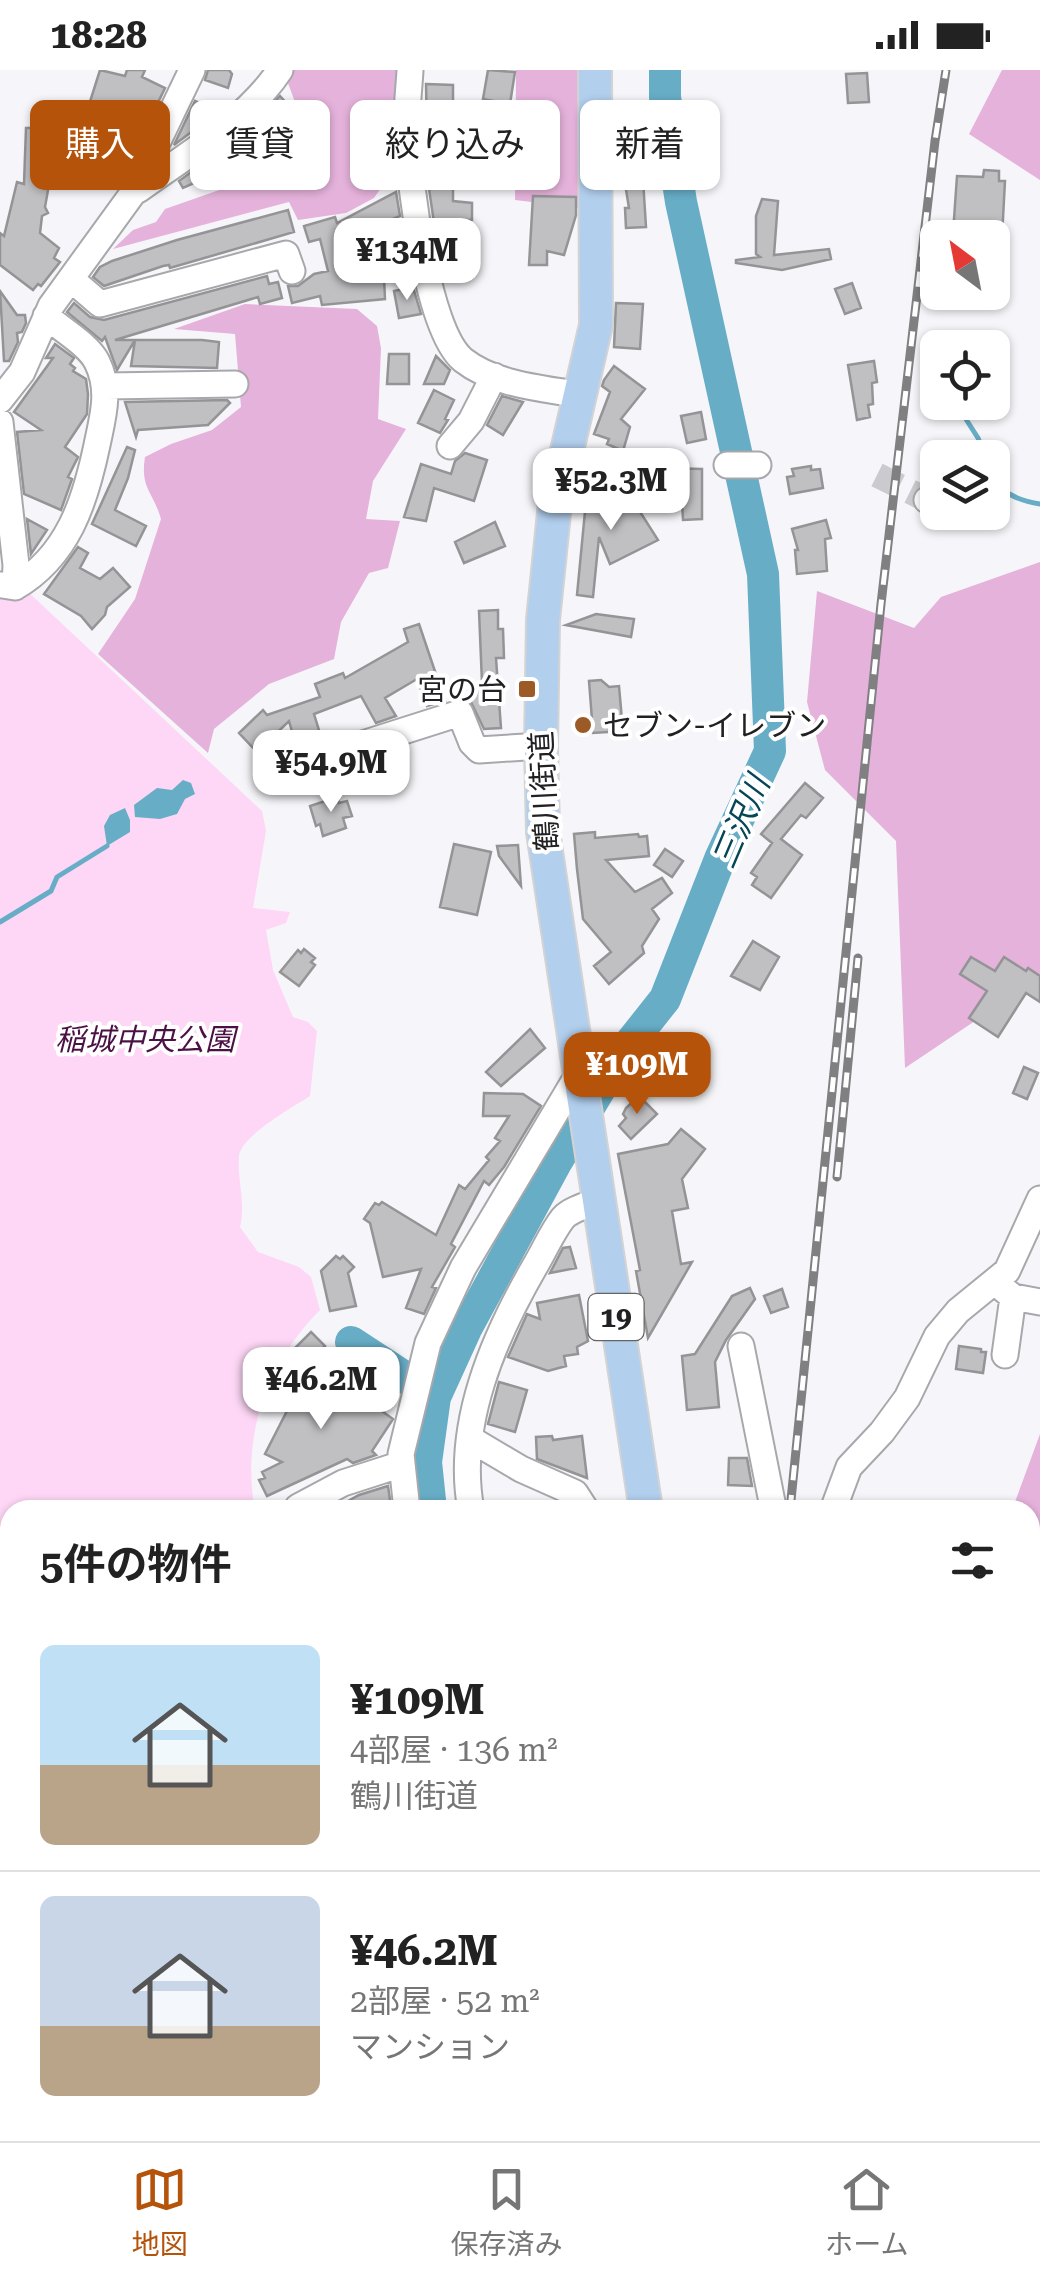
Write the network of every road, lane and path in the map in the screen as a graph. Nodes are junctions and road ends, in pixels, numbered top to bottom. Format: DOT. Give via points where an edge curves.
graph roads {
  1 [pos="192,70"];
  2 [pos="280,70"];
  3 [pos="410,70"];
  4 [pos="595,70"];
  5 [pos="134,193"];
  6 [pos="292,271"];
  7 [pos="71,279"];
  8 [pos="46,316"];
  9 [pos="494,376"];
  10 [pos="234,384"];
  11 [pos="106,386"];
  12 [pos="2,388"];
  13 [pos="580,395"];
  14 [pos="0,422"];
  15 [pos="450,446"];
  16 [pos="726,465"];
  17 [pos="758,465"];
  18 [pos="8,586"];
  19 [pos="540,746"];
  20 [pos="282,748"];
  21 [pos="578,1075"];
  22 [pos="1040,1199"];
  23 [pos="598,1201"];
  24 [pos="1003,1290"];
  25 [pos="1040,1302"];
  26 [pos="741,1346"];
  27 [pos="1005,1355"];
  28 [pos="472,1440"];
  29 [pos="402,1464"];
  30 [pos="310,1500"];
  31 [pos="406,1500"];
  32 [pos="471,1500"];
  33 [pos="580,1500"];
  34 [pos="644,1500"];
  35 [pos="772,1500"];
  36 [pos="837,1500"];
  1 -- 5 [label="street"];
  2 -- 5 [label="street" via="214,135"];
  3 -- 9 [label="street" via="414,202 440,322 462,359"];
  4 -- 13 [label="main road, 鶴川街道 / 19" via="596,326"];
  5 -- 7 [label="street"];
  6 -- 7 [label="street" via="286,254 100,304"];
  7 -- 8 [label="street"];
  8 -- 11 [label="street" via="96,358"];
  8 -- 12 [label="street" via="22,372"];
  9 -- 13 [label="street"];
  9 -- 15 [label="street"];
  10 -- 11 [label="street"];
  11 -- 18 [label="street" via="87,491 72,528 38,574"];
  13 -- 19 [label="main road, 鶴川街道 / 19" via="555,503"];
  14 -- 18 [label="street" via="16,564"];
  16 -- 17 [label="street"];
  19 -- 20 [label="street" via="480,750 460,713 303,763"];
  19 -- 21 [label="main road, 鶴川街道 / 19" via="543,832"];
  21 -- 23 [label="main road, 鶴川街道 / 19"];
  21 -- 29 [label="street" via="463,1268 422,1361"];
  22 -- 24 [label="street"];
  23 -- 28 [label="street" via="565,1215 504,1320 486,1364"];
  23 -- 34 [label="main road, 鶴川街道 / 19"];
  24 -- 25 [label="street"];
  24 -- 27 [label="street"];
  24 -- 36 [label="street" via="958,1311 936,1336 907,1398 849,1467"];
  26 -- 35 [label="street"];
  28 -- 32 [label="street"];
  28 -- 33 [label="street"];
  29 -- 30 [label="street"];
  29 -- 31 [label="street"];
}
